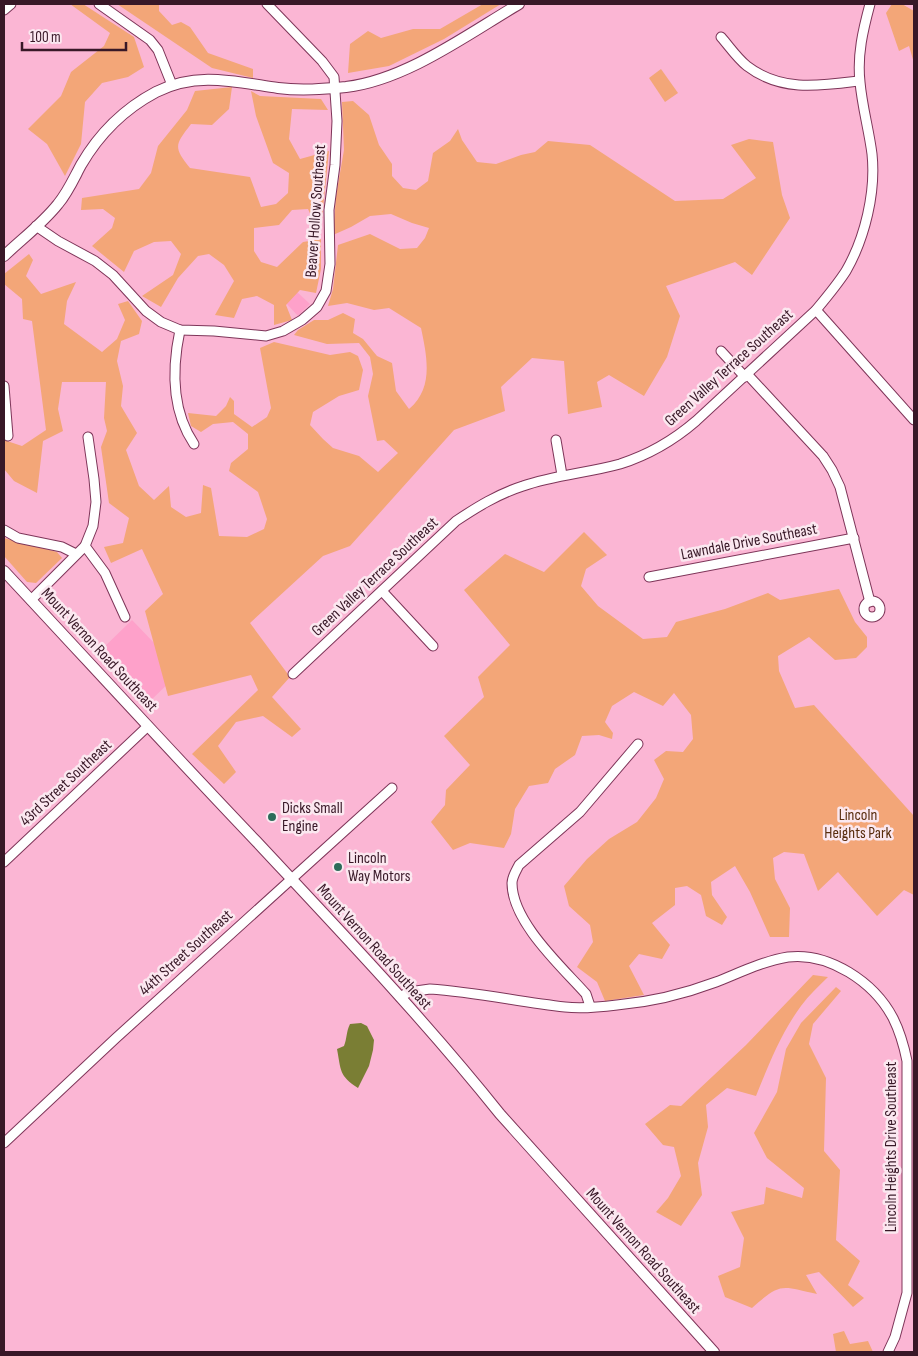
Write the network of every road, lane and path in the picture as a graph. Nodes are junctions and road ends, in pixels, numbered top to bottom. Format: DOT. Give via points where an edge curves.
graph roads {
  1 [pos="11,4"];
  2 [pos="99,4"];
  3 [pos="267,4"];
  4 [pos="517,4"];
  5 [pos="870,4"];
  6 [pos="4,10"];
  7 [pos="721,37"];
  8 [pos="860,81"];
  9 [pos="172,85"];
  10 [pos="334,88"];
  11 [pos="36,226"];
  12 [pos="4,256"];
  13 [pos="816,310"];
  14 [pos="180,330"];
  15 [pos="721,351"];
  16 [pos="746,376"];
  17 [pos="4,386"];
  18 [pos="914,420"];
  19 [pos="8,436"];
  20 [pos="88,437"];
  21 [pos="556,440"];
  22 [pos="194,444"];
  23 [pos="562,475"];
  24 [pos="4,530"];
  25 [pos="854,538"];
  26 [pos="85,546"];
  27 [pos="76,554"];
  28 [pos="4,571"];
  29 [pos="649,576"];
  30 [pos="382,591"];
  31 [pos="31,600"];
  32 [pos="870,602"];
  33 [pos="124,617"];
  34 [pos="433,646"];
  35 [pos="293,674"];
  36 [pos="148,726"];
  37 [pos="638,744"];
  38 [pos="392,788"];
  39 [pos="4,862"];
  40 [pos="291,878"];
  41 [pos="400,997"];
  42 [pos="590,1006"];
  43 [pos="911,1116"];
  44 [pos="4,1143"];
  45 [pos="714,1352"];
  46 [pos="888,1352"];
  1 -- 6 [label="street"];
  2 -- 9 [label="street" via="150,40 158,50"];
  3 -- 10 [label="street, Beaver Hollow Southeast" via="334,76"];
  4 -- 10 [label="main road" via="405,69 378,79"];
  5 -- 8 [label="street, Green Valley Terrace Southeast" via="862,32"];
  7 -- 8 [label="street" via="745,65 784,84"];
  8 -- 13 [label="street, Green Valley Terrace Southeast" via="872,155 869,205 846,271"];
  9 -- 10 [label="main road" via="220,79 280,88"];
  9 -- 11 [label="main road" via="143,100 107,129 90,150 58,205"];
  10 -- 14 [label="street, Beaver Hollow Southeast" via="337,122 328,210 330,264 326,291 317,307 302,320 266,336"];
  11 -- 12 [label="main road"];
  11 -- 14 [label="street, Beaver Hollow Southeast" via="95,261 113,275 146,311"];
  13 -- 16 [label="street, Green Valley Terrace Southeast"];
  13 -- 18 [label="street"];
  14 -- 22 [label="street" via="175,354 177,400"];
  15 -- 16 [label="street"];
  16 -- 23 [label="street, Green Valley Terrace Southeast" via="696,422 663,445 621,464"];
  16 -- 25 [label="street" via="832,470"];
  17 -- 19 [label="street"];
  20 -- 26 [label="street" via="96,502 93,526"];
  21 -- 23 [label="street"];
  23 -- 30 [label="street, Green Valley Terrace Southeast" via="523,485 478,506 456,521"];
  24 -- 27 [label="street" via="18,538 62,547"];
  25 -- 29 [label="street, Lawndale Drive Southeast"];
  25 -- 32 [label="street"];
  26 -- 27 [label="street"];
  26 -- 33 [label="street" via="105,573"];
  27 -- 31 [label="street"];
  28 -- 31 [label="main road, Mount Vernon Road Southeast"];
  30 -- 34 [label="street"];
  30 -- 35 [label="street, Green Valley Terrace Southeast"];
  31 -- 36 [label="main road, Mount Vernon Road Southeast"];
  36 -- 39 [label="street, 43rd Street Southeast"];
  36 -- 40 [label="main road, Mount Vernon Road Southeast"];
  37 -- 42 [label="street" via="580,812 519,865 512,882 515,902 524,922 586,994"];
  38 -- 40 [label="street, 44th Street Southeast"];
  40 -- 41 [label="main road, Mount Vernon Road Southeast"];
  40 -- 44 [label="street, 44th Street Southeast"];
  41 -- 42 [label="street, Lincoln Heights Drive Southeast" via="420,989 430,989 567,1007"];
  41 -- 45 [label="main road, Mount Vernon Road Southeast" via="500,1114"];
  42 -- 43 [label="street, Lincoln Heights Drive Southeast" via="664,998 778,959 808,958 827,962 864,983 893,1018 907,1061"];
  43 -- 46 [label="street, Lincoln Heights Drive Southeast" via="907,1294"];
}
